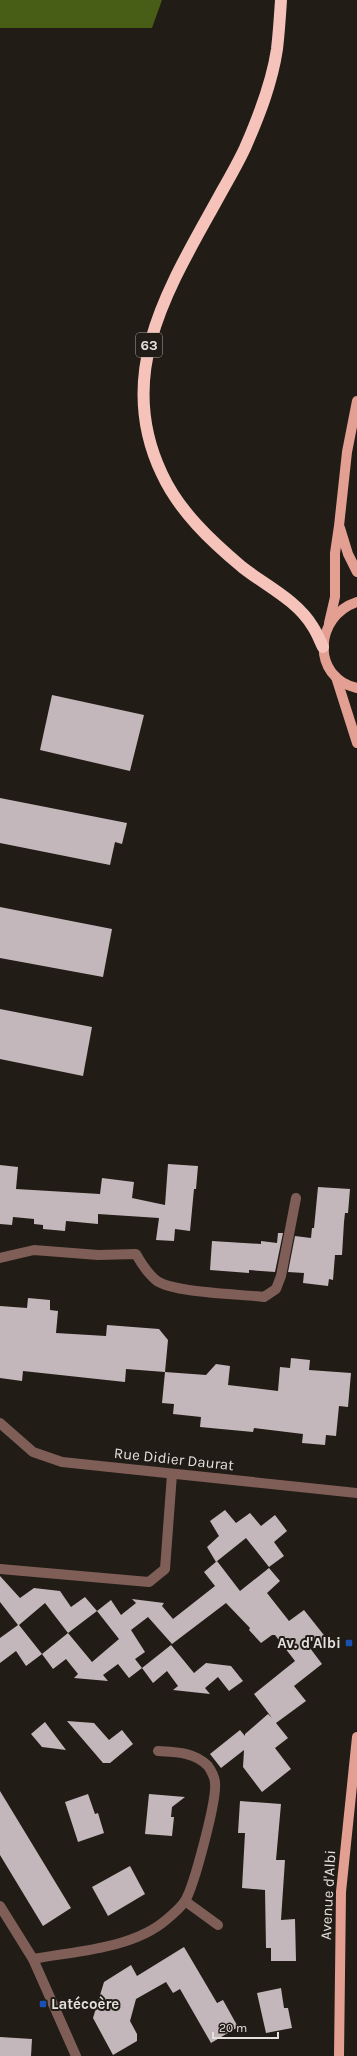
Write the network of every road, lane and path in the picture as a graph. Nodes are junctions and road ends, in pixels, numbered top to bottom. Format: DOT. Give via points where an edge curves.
graph roads {
  1 [pos="281,0"];
  2 [pos="357,401"];
  3 [pos="339,526"];
  4 [pos="357,572"];
  5 [pos="357,602"];
  6 [pos="329,623"];
  7 [pos="323,648"];
  8 [pos="336,677"];
  9 [pos="357,688"];
  10 [pos="357,743"];
  11 [pos="296,1198"];
  12 [pos="0,1258"];
  13 [pos="2,1430"];
  14 [pos="172,1474"];
  15 [pos="357,1493"];
  16 [pos="0,1568"];
  17 [pos="357,1737"];
  18 [pos="158,1751"];
  19 [pos="185,1901"];
  20 [pos="0,1906"];
  21 [pos="218,1925"];
  22 [pos="33,1959"];
  23 [pos="76,2056"];
  24 [pos="339,2056"];
  1 -- 7 [label="highway, 63" via="277,50 264,102 244,150 160,308 145,362 142,385 143,409 148,434 162,475 186,512 243,568 293,604 313,626"];
  2 -- 3 [label="main road" via="347,452"];
  3 -- 4 [label="main road"];
  3 -- 6 [label="main road" via="335,553 335,597"];
  5 -- 6 [label="main road" via="336,614"];
  6 -- 7 [label="main road" via="324,634"];
  7 -- 8 [label="main road" via="325,658"];
  8 -- 9 [label="main road"];
  8 -- 10 [label="main road"];
  11 -- 12 [label="street" via="276,1289 264,1297 172,1287 156,1280 144,1268 136,1254 98,1255 34,1250"];
  13 -- 14 [label="street, Rue Didier Daurat" via="33,1452 62,1462"];
  14 -- 15 [label="street, Rue Didier Daurat"];
  14 -- 16 [label="street" via="165,1569 149,1582"];
  17 -- 24 [label="main road, Avenue d'Albi" via="341,1892"];
  18 -- 19 [label="street" via="179,1752 198,1757 209,1767 215,1782 215,1797"];
  19 -- 21 [label="street"];
  19 -- 22 [label="street" via="165,1921 137,1938 118,1944"];
  20 -- 22 [label="street"];
  22 -- 23 [label="street"];
}
